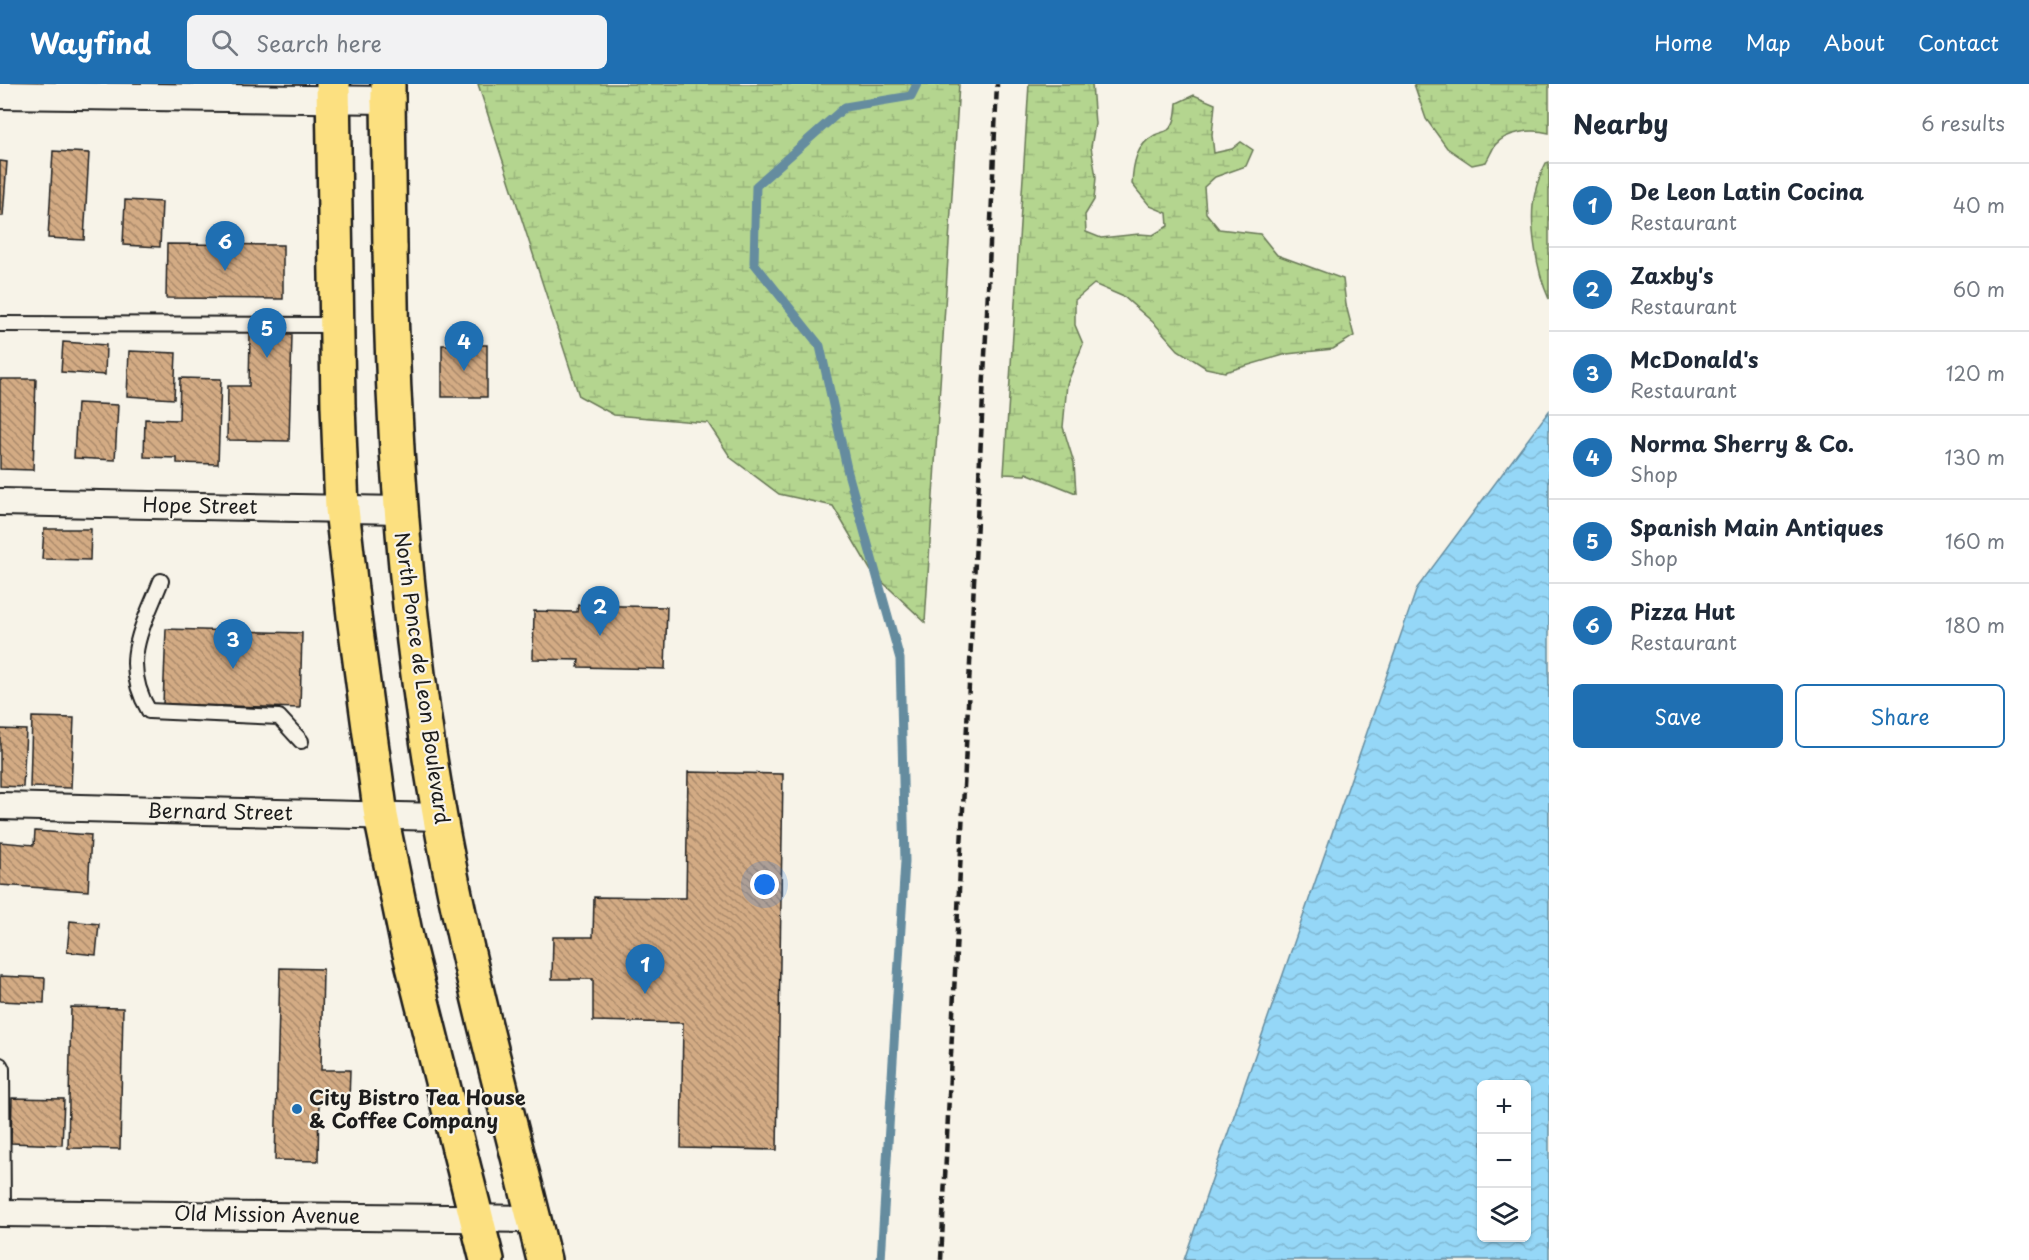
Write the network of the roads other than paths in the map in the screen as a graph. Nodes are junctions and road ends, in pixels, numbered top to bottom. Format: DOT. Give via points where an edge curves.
graph roads {
  1 [pos="333,91"];
  2 [pos="388,92"];
  3 [pos="0,95"];
  4 [pos="0,324"];
  5 [pos="335,325"];
  6 [pos="0,502"];
  7 [pos="342,509"];
  8 [pos="400,510"];
  9 [pos="161,582"];
  10 [pos="301,741"];
  11 [pos="0,806"];
  12 [pos="381,816"];
  13 [pos="440,817"];
  14 [pos="0,1065"];
  15 [pos="1,1213"];
  16 [pos="476,1218"];
  17 [pos="534,1219"];
  18 [pos="487,1260"];
  19 [pos="544,1260"];
  1 -- 2 [label="street"];
  1 -- 3 [label="street"];
  1 -- 5 [label="main road"];
  2 -- 8 [label="main road, North Ponce de Leon Boulevard"];
  4 -- 5 [label="lane"];
  5 -- 7 [label="main road"];
  6 -- 7 [label="street, Hope Street"];
  7 -- 8 [label="street, Hope Street"];
  7 -- 12 [label="main road"];
  8 -- 13 [label="main road, North Ponce de Leon Boulevard" via="411,621"];
  9 -- 10 [label="lane" via="138,638 134,673 138,693 149,711 279,717"];
  11 -- 12 [label="street, Bernard Street"];
  12 -- 13 [label="street, Bernard Street"];
  12 -- 16 [label="main road" via="407,942"];
  13 -- 17 [label="main road, North Ponce de Leon Boulevard" via="483,1020"];
  14 -- 15 [label="lane"];
  15 -- 16 [label="street, Old Mission Avenue"];
  16 -- 17 [label="street, Old Mission Avenue"];
  16 -- 18 [label="main road"];
  17 -- 19 [label="main road, North Ponce de Leon Boulevard"];
}
